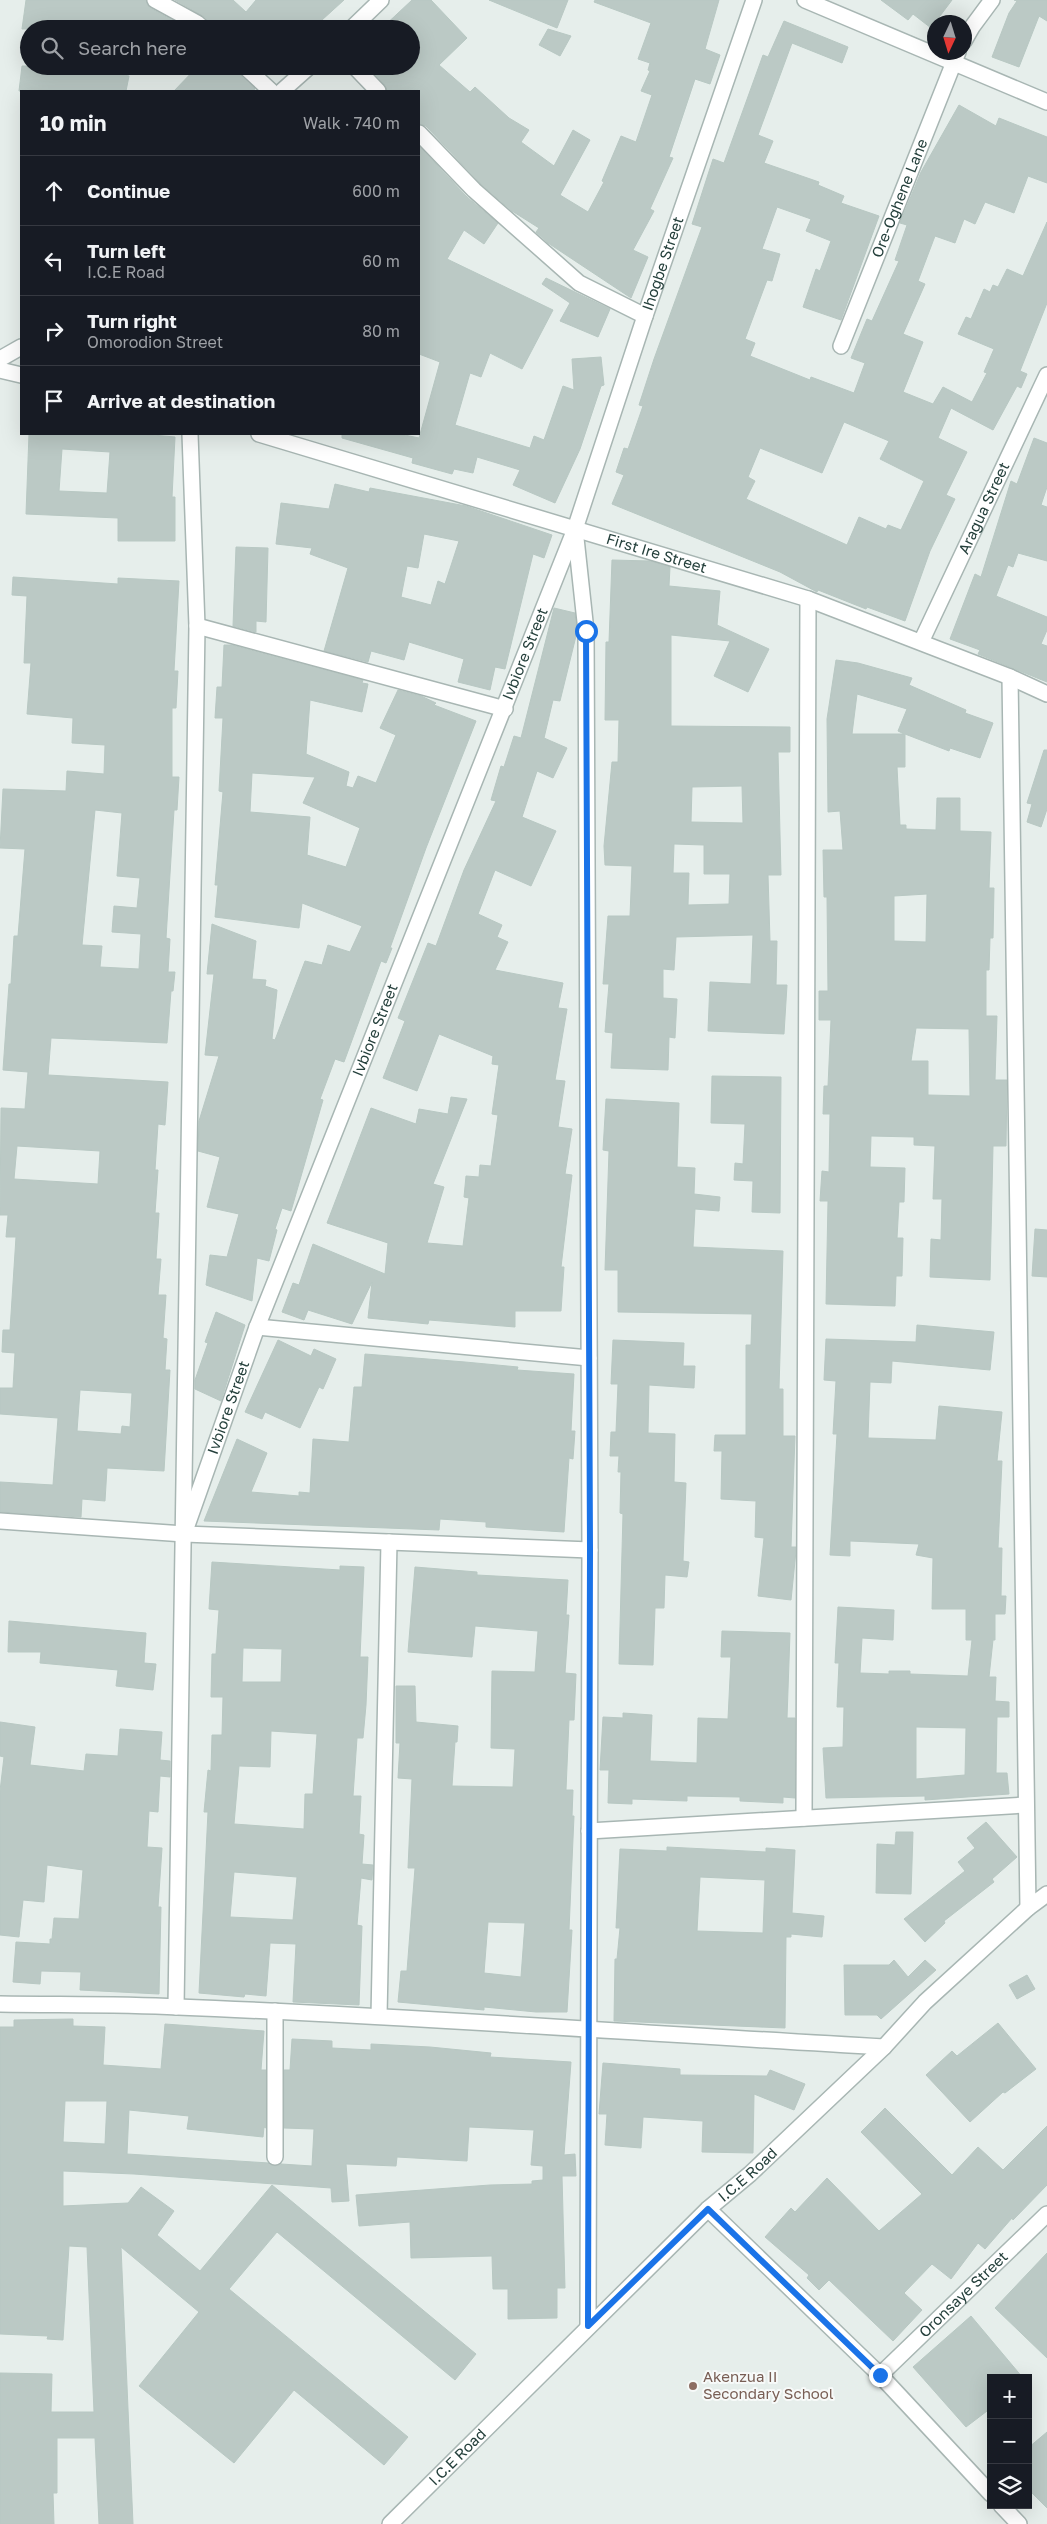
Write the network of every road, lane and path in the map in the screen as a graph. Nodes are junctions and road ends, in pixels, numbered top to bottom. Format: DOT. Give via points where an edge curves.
graph roads {
  1 [pos="155,0"];
  2 [pos="381,0"];
  3 [pos="754,0"];
  4 [pos="805,0"];
  5 [pos="992,0"];
  6 [pos="192,20"];
  7 [pos="360,20"];
  8 [pos="972,27"];
  9 [pos="927,47"];
  10 [pos="955,60"];
  11 [pos="960,60"];
  12 [pos="254,75"];
  13 [pos="300,75"];
  14 [pos="363,75"];
  15 [pos="270,90"];
  16 [pos="283,90"];
  17 [pos="377,90"];
  18 [pos="1047,102"];
  19 [pos="420,134"];
  20 [pos="645,316"];
  21 [pos="841,346"];
  22 [pos="20,348"];
  23 [pos="0,359"];
  24 [pos="0,370"];
  25 [pos="20,375"];
  26 [pos="1047,375"];
  27 [pos="190,435"];
  28 [pos="262,435"];
  29 [pos="575,528"];
  30 [pos="808,599"];
  31 [pos="197,626"];
  32 [pos="921,642"];
  33 [pos="1010,677"];
  34 [pos="1047,694"];
  35 [pos="505,709"];
  36 [pos="257,1328"];
  37 [pos="589,1358"];
  38 [pos="0,1521"];
  39 [pos="184,1534"];
  40 [pos="389,1542"];
  41 [pos="590,1550"];
  42 [pos="1026,1805"];
  43 [pos="804,1818"];
  44 [pos="589,1831"];
  45 [pos="1047,1894"];
  46 [pos="1028,1908"];
  47 [pos="0,2004"];
  48 [pos="176,2007"];
  49 [pos="275,2011"];
  50 [pos="378,2016"];
  51 [pos="590,2030"];
  52 [pos="884,2047"];
  53 [pos="275,2157"];
  54 [pos="708,2209"];
  55 [pos="1047,2214"];
  56 [pos="588,2326"];
  57 [pos="880,2375"];
  58 [pos="987,2490"];
  59 [pos="1006,2509"];
  60 [pos="390,2524"];
  61 [pos="1019,2524"];
  1 -- 6 [label="street"];
  2 -- 7 [label="street"];
  3 -- 20 [label="street, Ihogbe Street"];
  4 -- 9 [label="street"];
  5 -- 8 [label="street"];
  10 -- 21 [label="street, Ore-Oghene Lane"];
  11 -- 18 [label="street"];
  12 -- 15 [label="street"];
  13 -- 16 [label="street"];
  14 -- 17 [label="street"];
  19 -- 20 [label="street" via="474,190 579,283"];
  20 -- 29 [label="street, Ihogbe Street"];
  22 -- 23 [label="street"];
  24 -- 25 [label="street"];
  26 -- 32 [label="street, Aragua Street"];
  27 -- 31 [label="street"];
  28 -- 29 [label="street, First Ire Street"];
  29 -- 30 [label="street, First Ire Street"];
  29 -- 35 [label="street, Ivbiore Street"];
  29 -- 37 [label="street" via="586,631"];
  30 -- 32 [label="street, First Ire Street"];
  30 -- 43 [label="street"];
  31 -- 35 [label="street"];
  31 -- 39 [label="street"];
  32 -- 33 [label="street, First Ire Street"];
  33 -- 34 [label="street, First Ire Street"];
  33 -- 42 [label="street"];
  35 -- 36 [label="street, Ivbiore Street"];
  36 -- 37 [label="street"];
  36 -- 39 [label="street, Ivbiore Street"];
  37 -- 41 [label="street"];
  38 -- 39 [label="street"];
  39 -- 40 [label="street"];
  39 -- 48 [label="street"];
  40 -- 41 [label="street"];
  40 -- 50 [label="street"];
  41 -- 44 [label="street"];
  42 -- 43 [label="street"];
  42 -- 46 [label="street"];
  43 -- 44 [label="street"];
  44 -- 51 [label="street"];
  45 -- 46 [label="street, I.C.E Road"];
  46 -- 52 [label="street, I.C.E Road" via="925,2002"];
  47 -- 48 [label="street"];
  48 -- 49 [label="street"];
  49 -- 50 [label="street"];
  49 -- 53 [label="street"];
  50 -- 51 [label="street"];
  51 -- 52 [label="street"];
  51 -- 56 [label="street"];
  52 -- 54 [label="street, I.C.E Road" via="750,2174"];
  54 -- 56 [label="street, I.C.E Road"];
  54 -- 57 [label="street"];
  55 -- 57 [label="street, Oronsaye Street"];
  56 -- 60 [label="street, I.C.E Road"];
  57 -- 58 [label="street"];
  59 -- 61 [label="street"];
}
